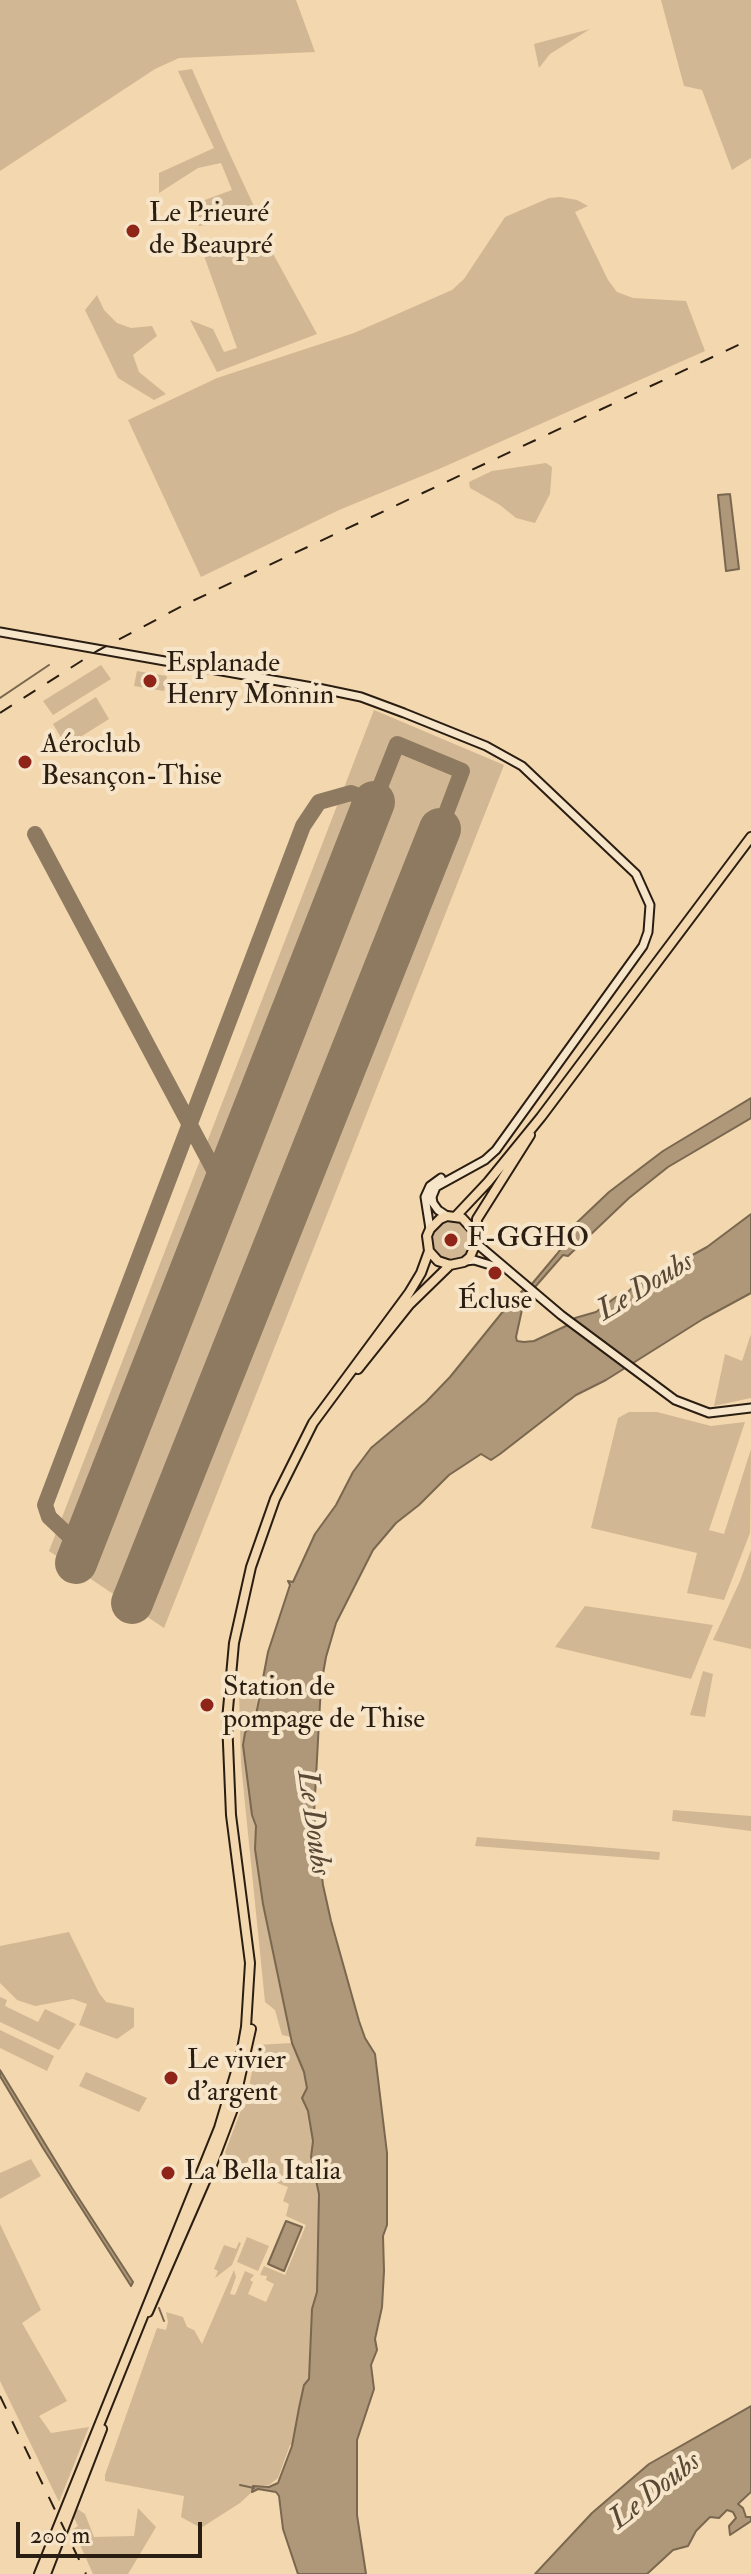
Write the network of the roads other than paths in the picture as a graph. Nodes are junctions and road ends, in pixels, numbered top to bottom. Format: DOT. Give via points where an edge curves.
graph roads {
  1 [pos="0,632"];
  2 [pos="751,837"];
  3 [pos="541,1117"];
  4 [pos="465,1169"];
  5 [pos="451,1216"];
  6 [pos="430,1229"];
  7 [pos="475,1232"];
  8 [pos="476,1243"];
  9 [pos="429,1251"];
  10 [pos="464,1262"];
  11 [pos="450,1265"];
  12 [pos="506,1270"];
  13 [pos="751,1408"];
  14 [pos="226,2105"];
  15 [pos="215,2158"];
  16 [pos="172,2242"];
  17 [pos="163,2280"];
  18 [pos="39,2574"];
  19 [pos="46,2574"];
  1 -- 4 [label="street" via="289,682 382,704 513,760 636,874 650,905 643,946 501,1144 485,1160"];
  2 -- 3 [label="main road"];
  3 -- 5 [label="main road" via="488,1182"];
  3 -- 7 [label="main road" via="477,1219"];
  4 -- 5 [label="street" via="433,1193 435,1207"];
  4 -- 6 [label="street" via="428,1189"];
  5 -- 6 [label="main road"];
  5 -- 7 [label="main road" via="468,1221"];
  6 -- 9 [label="main road"];
  7 -- 8 [label="main road"];
  8 -- 10 [label="main road"];
  8 -- 12 [label="street"];
  9 -- 11 [label="main road"];
  9 -- 14 [label="main road" via="421,1273 332,1395 295,1457 262,1532 239,1612 227,1752 249,1979 241,2055"];
  10 -- 11 [label="main road"];
  10 -- 12 [label="street"];
  11 -- 15 [label="main road" via="409,1305 328,1410 279,1504 255,1569 237,1655 232,1743 254,1999 239,2087"];
  12 -- 13 [label="street" via="675,1400 719,1413"];
  14 -- 15 [label="main road"];
  14 -- 16 [label="main road"];
  15 -- 17 [label="main road"];
  16 -- 17 [label="main road"];
  16 -- 18 [label="main road"];
  17 -- 19 [label="main road"];
}
